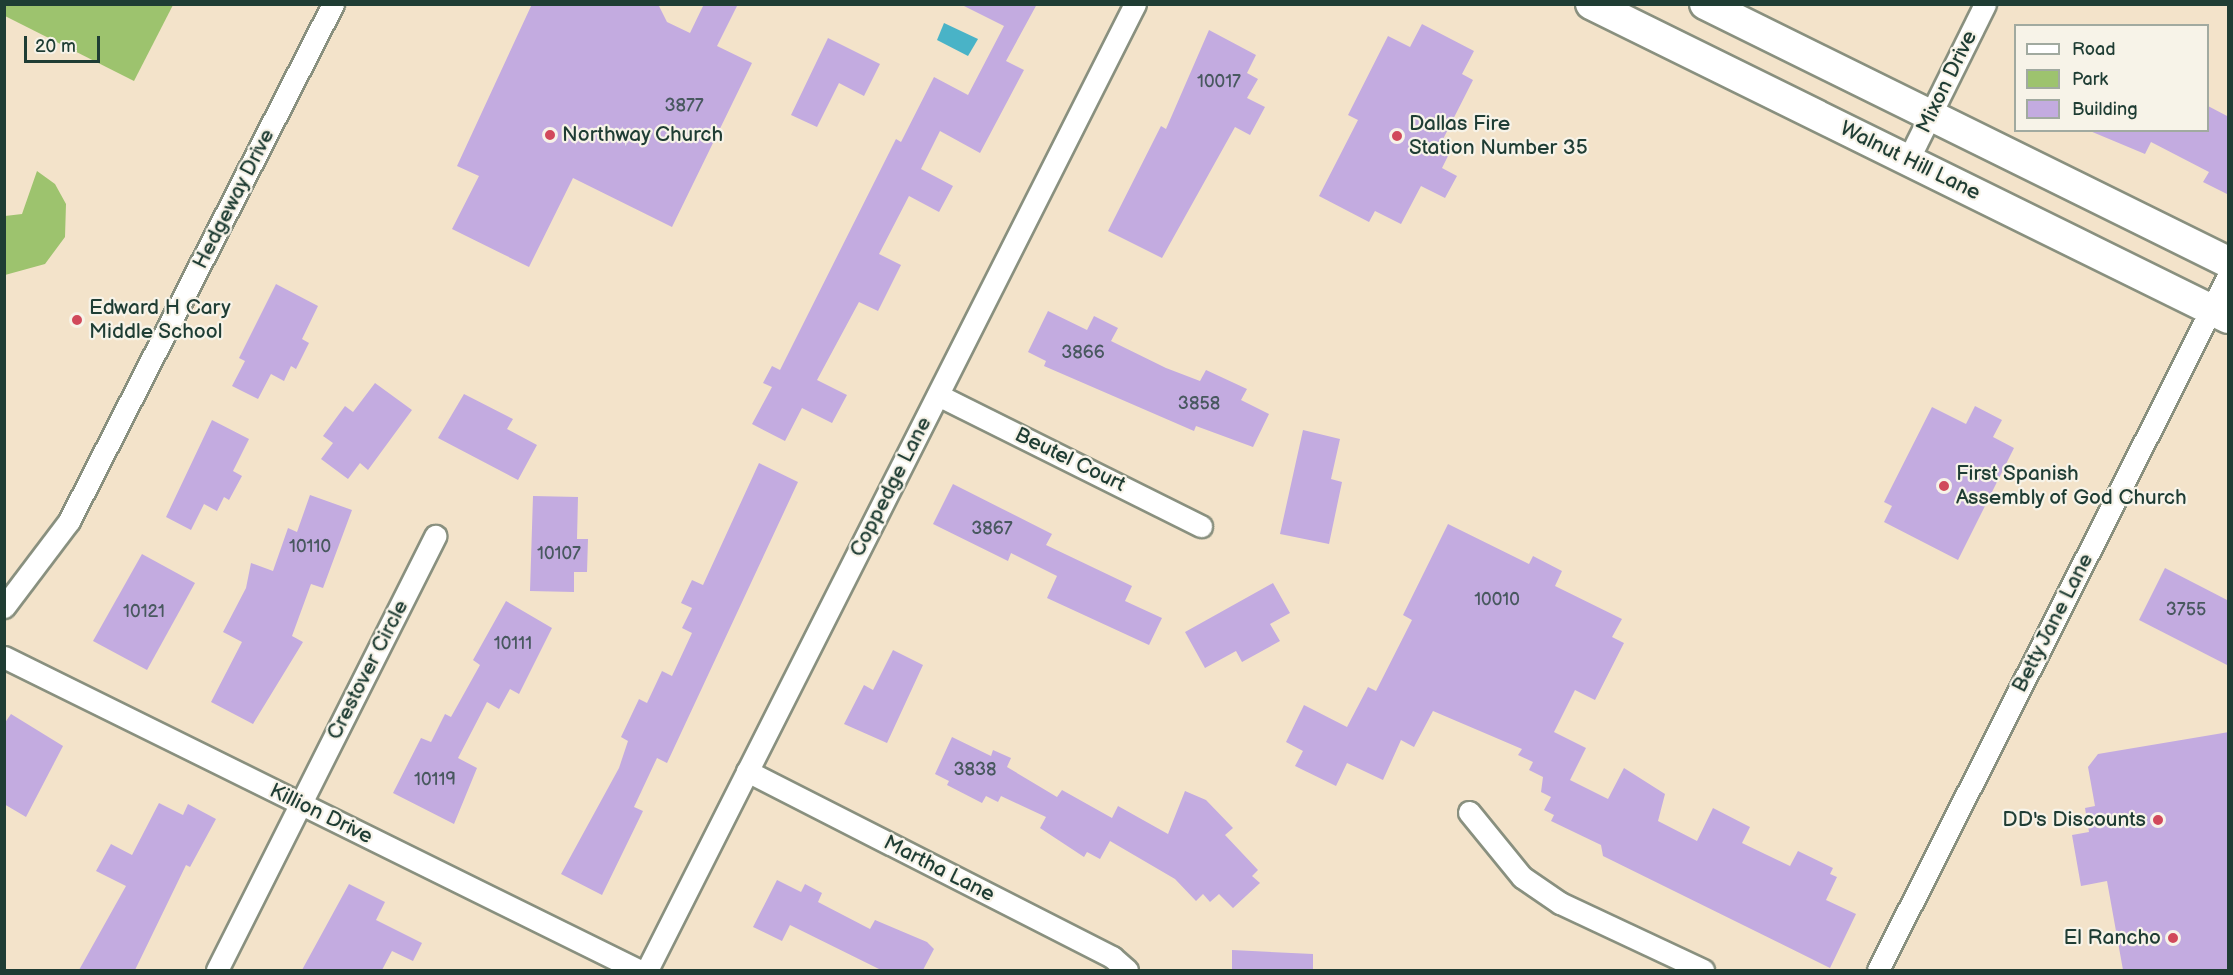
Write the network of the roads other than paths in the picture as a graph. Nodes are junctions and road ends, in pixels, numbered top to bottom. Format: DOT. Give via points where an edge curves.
graph roads {
  1 [pos="333,4"];
  2 [pos="1135,4"];
  3 [pos="1705,4"];
  4 [pos="1985,4"];
  5 [pos="1594,5"];
  6 [pos="1930,115"];
  7 [pos="1908,160"];
  8 [pos="2229,262"];
  9 [pos="2229,276"];
  10 [pos="2220,314"];
  11 [pos="938,395"];
  12 [pos="1201,526"];
  13 [pos="435,536"];
  14 [pos="4,607"];
  15 [pos="4,657"];
  16 [pos="747,771"];
  17 [pos="302,804"];
  18 [pos="1469,812"];
  19 [pos="217,970"];
  20 [pos="638,970"];
  21 [pos="647,970"];
  22 [pos="1127,970"];
  23 [pos="1703,970"];
  24 [pos="1878,970"];
  1 -- 14 [label="street, Hedgeway Drive" via="69,521"];
  2 -- 11 [label="street, Coppedge Lane"];
  3 -- 6 [label="main road"];
  4 -- 6 [label="street, Mixon Drive"];
  5 -- 7 [label="main road, Walnut Hill Lane"];
  6 -- 7 [label="street, Mixon Drive"];
  6 -- 8 [label="main road"];
  7 -- 10 [label="main road, Walnut Hill Lane"];
  9 -- 10 [label="street, Betty Jane Lane"];
  10 -- 24 [label="street, Betty Jane Lane"];
  11 -- 12 [label="street, Beutel Court"];
  11 -- 16 [label="street, Coppedge Lane"];
  13 -- 17 [label="street, Crestover Circle"];
  15 -- 17 [label="street, Killion Drive"];
  16 -- 21 [label="street, Coppedge Lane"];
  16 -- 22 [label="street, Martha Lane" via="1112,957"];
  17 -- 19 [label="street, Crestover Circle"];
  17 -- 20 [label="street, Killion Drive"];
  18 -- 23 [label="street" via="1522,876 1560,903"];
}
